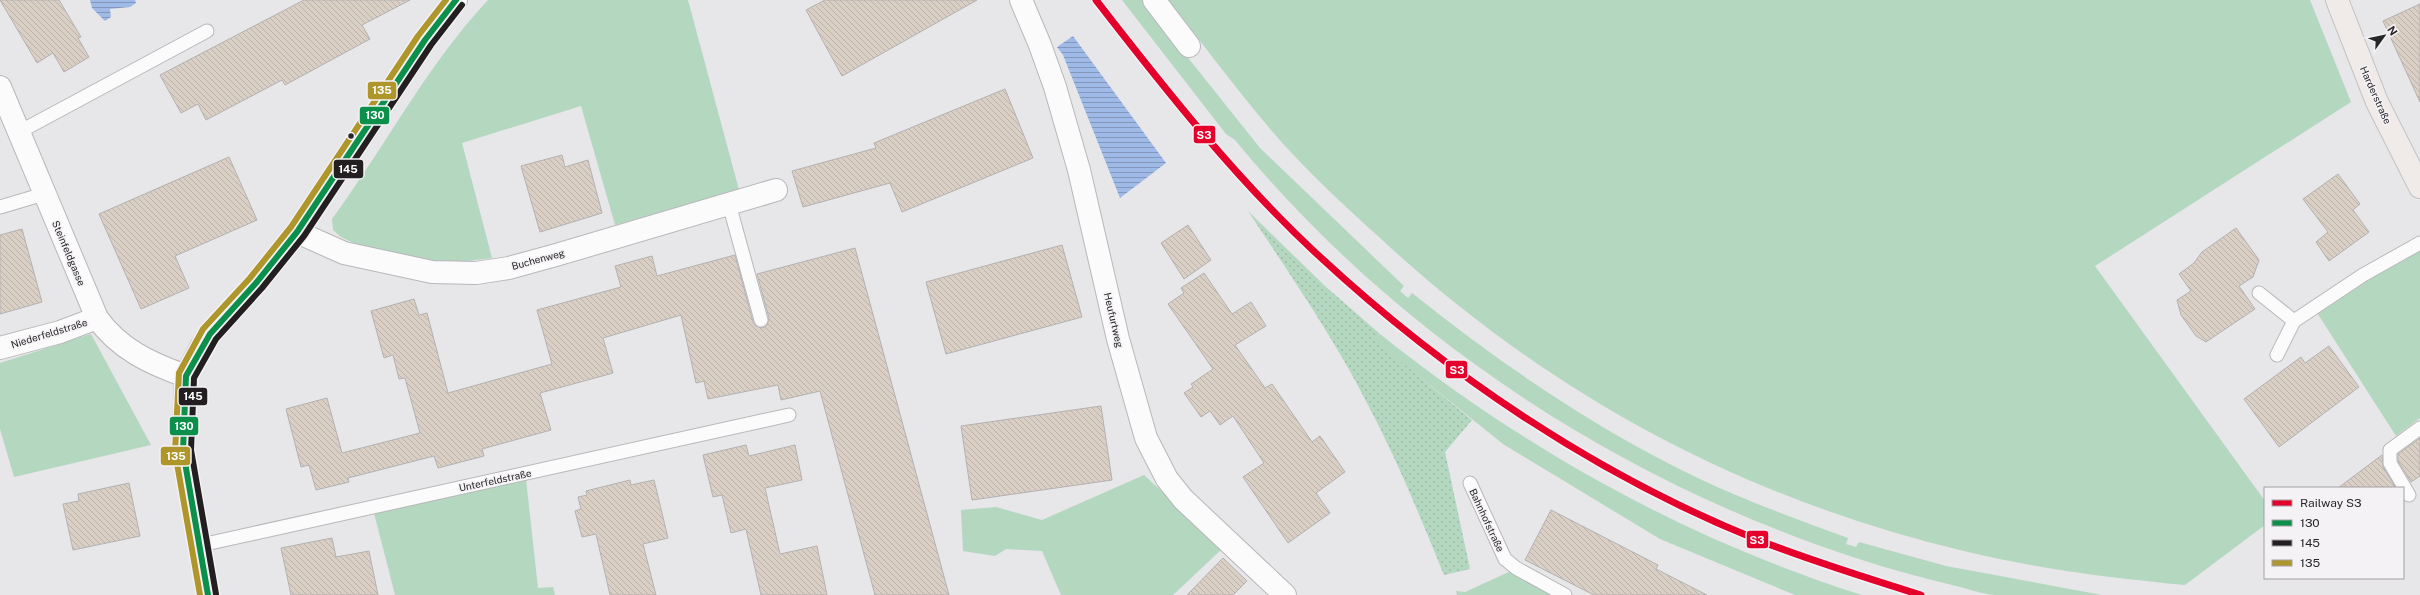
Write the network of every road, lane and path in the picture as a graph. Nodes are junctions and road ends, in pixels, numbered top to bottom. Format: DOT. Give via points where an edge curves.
graph roads {
  1 [pos="456,0"];
  2 [pos="1021,0"];
  3 [pos="1154,0"];
  4 [pos="2337,0"];
  5 [pos="207,31"];
  6 [pos="1190,46"];
  7 [pos="0,87"];
  8 [pos="19,132"];
  9 [pos="2420,187"];
  10 [pos="776,190"];
  11 [pos="44,194"];
  12 [pos="729,204"];
  13 [pos="0,207"];
  14 [pos="297,232"];
  15 [pos="2420,243"];
  16 [pos="2259,293"];
  17 [pos="97,318"];
  18 [pos="761,320"];
  19 [pos="2294,322"];
  20 [pos="0,348"];
  21 [pos="2277,355"];
  22 [pos="186,376"];
  23 [pos="789,415"];
  24 [pos="2420,428"];
  25 [pos="1470,483"];
  26 [pos="2409,495"];
  27 [pos="201,545"];
  28 [pos="208,595"];
  29 [pos="1285,595"];
  30 [pos="1565,595"];
  1 -- 14 [label="street" via="417,52"];
  2 -- 29 [label="street, Heufurtweg" via="1055,87 1089,209 1120,346 1150,448 1167,479 1182,499"];
  3 -- 6 [label="street"];
  4 -- 9 [label="main road, Harderstraße" via="2377,102"];
  5 -- 8 [label="lane"];
  7 -- 8 [label="street, Steinfeldgasse"];
  8 -- 11 [label="street, Steinfeldgasse"];
  10 -- 12 [label="street, Buchenweg"];
  11 -- 13 [label="lane"];
  11 -- 17 [label="street, Steinfeldgasse"];
  12 -- 14 [label="street, Buchenweg" via="522,264 476,273 432,272 344,253"];
  12 -- 18 [label="lane"];
  14 -- 22 [label="street" via="256,284 210,334"];
  15 -- 19 [label="lane" via="2363,275"];
  16 -- 19 [label="lane"];
  17 -- 20 [label="street, Niederfeldstraße" via="60,332"];
  17 -- 22 [label="street, Steinfeldgasse" via="128,350 156,365"];
  19 -- 21 [label="lane"];
  22 -- 27 [label="street" via="183,451"];
  23 -- 27 [label="lane, Unterfeldstraße"];
  24 -- 26 [label="lane" via="2390,450 2390,463"];
  25 -- 30 [label="lane, Bahnhofstraße" via="1505,559 1516,568"];
  27 -- 28 [label="street"];
}
